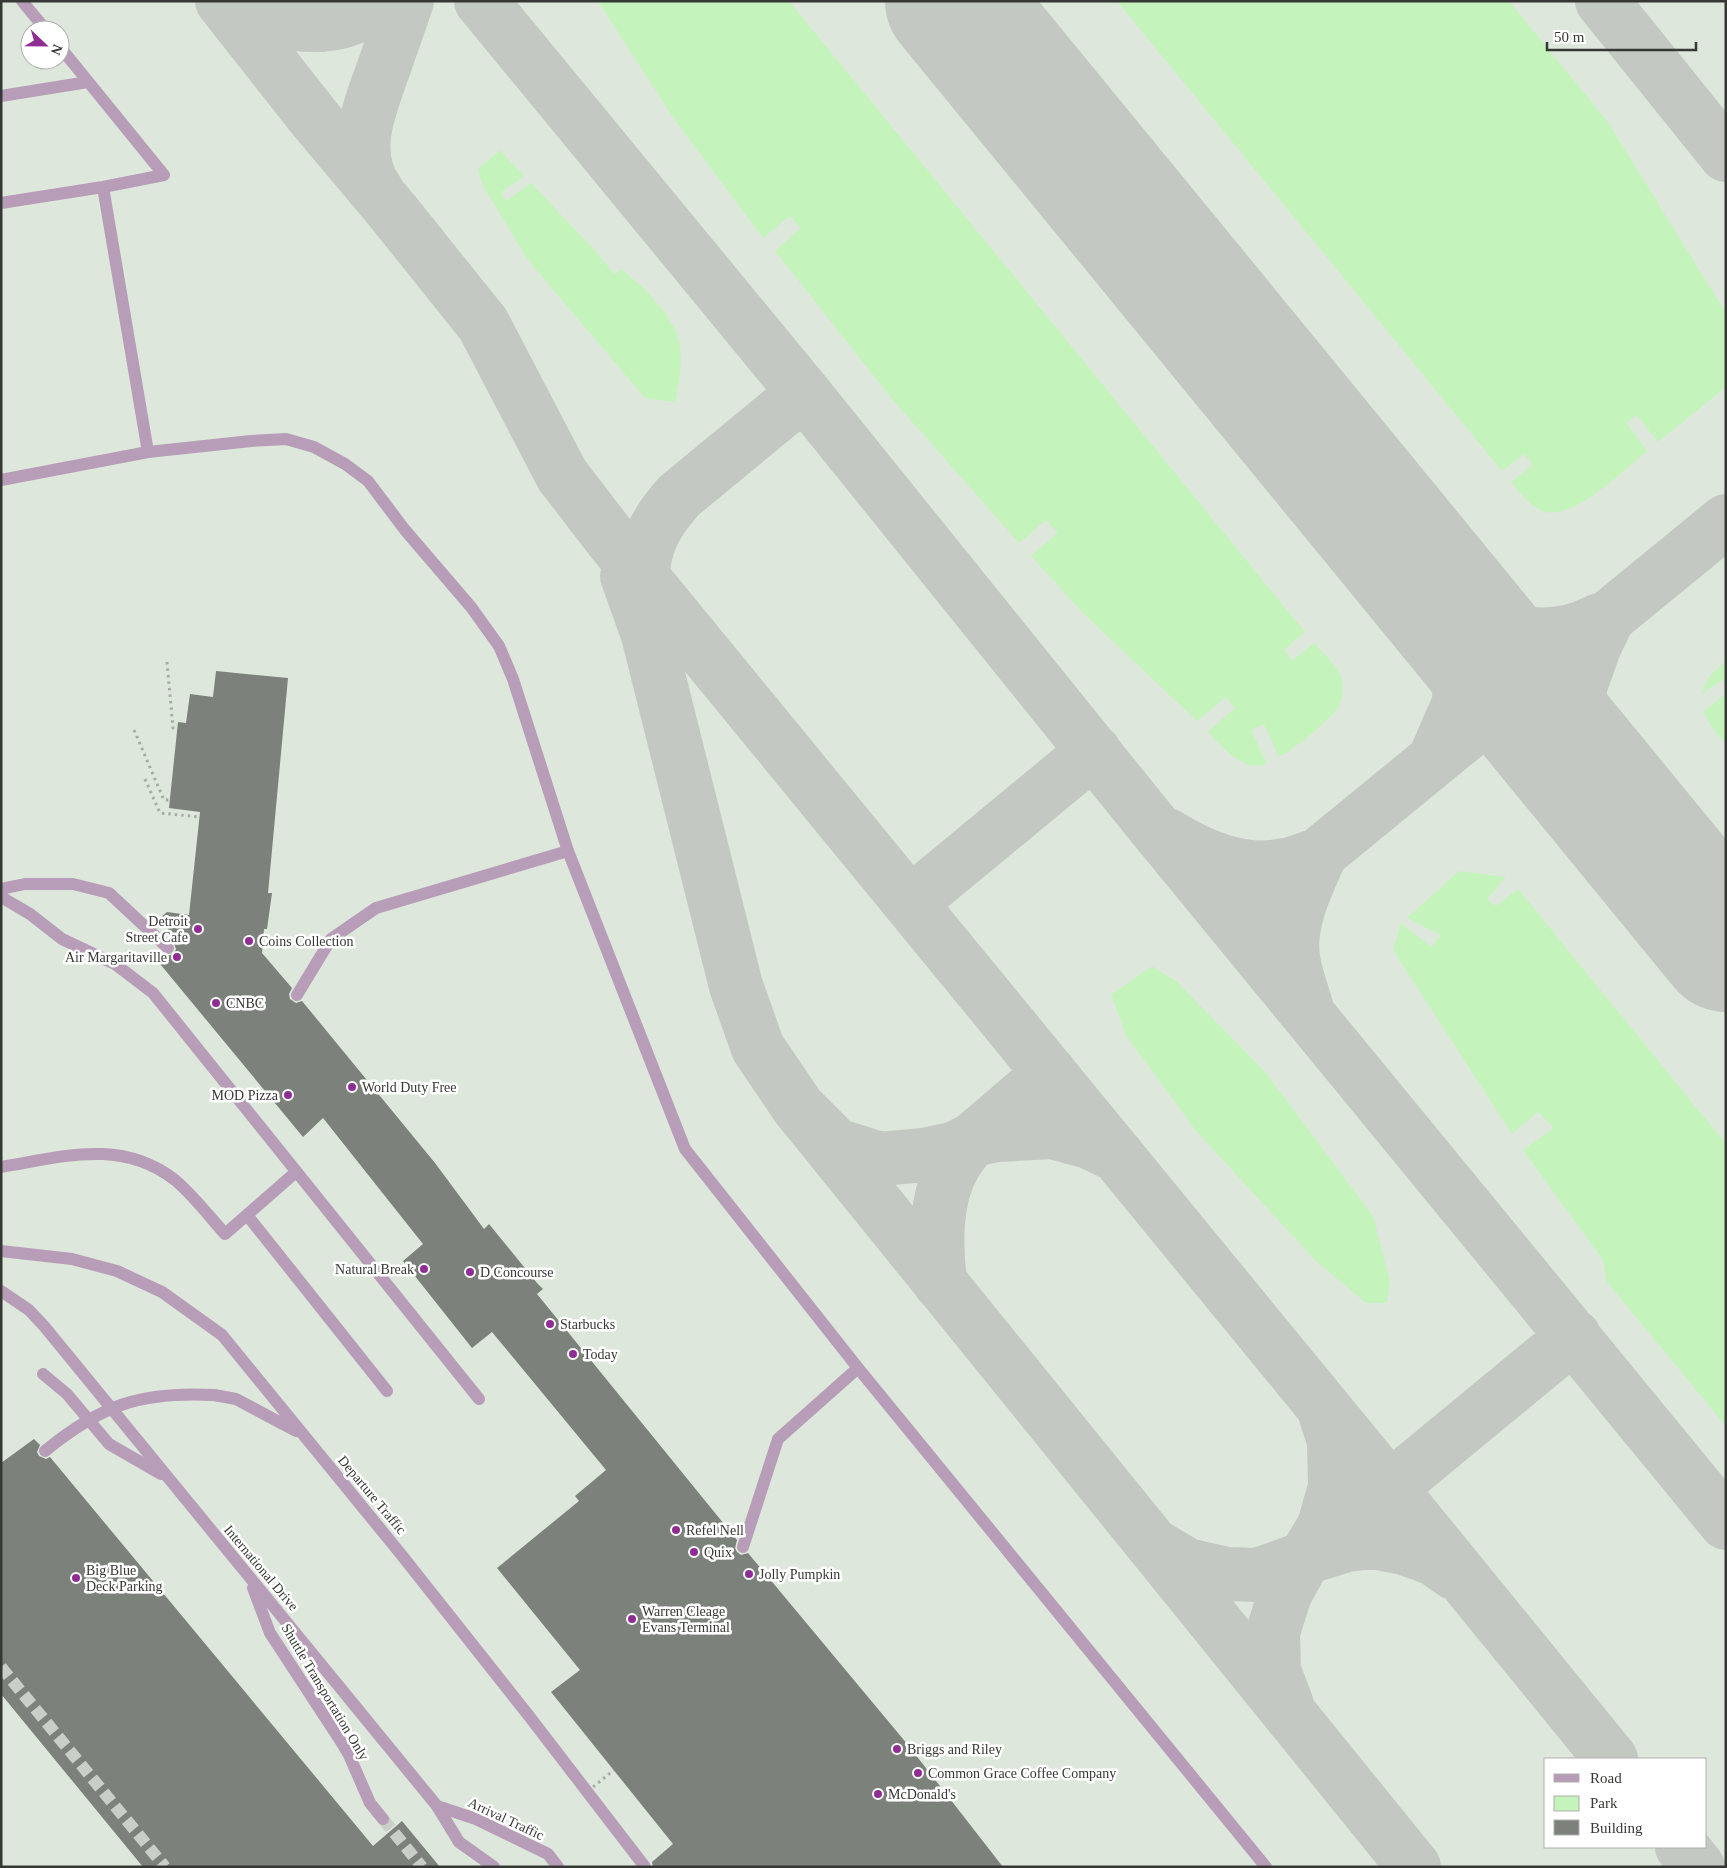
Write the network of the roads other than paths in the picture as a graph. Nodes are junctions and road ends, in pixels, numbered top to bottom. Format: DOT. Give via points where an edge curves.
graph roads {
  1 [pos="22,1"];
  2 [pos="38,20"];
  3 [pos="70,60"];
  4 [pos="88,82"];
  5 [pos="1,96"];
  6 [pos="103,188"];
  7 [pos="1,203"];
  8 [pos="148,452"];
  9 [pos="1,480"];
  10 [pos="568,851"];
  11 [pos="1,889"];
  12 [pos="1,897"];
  13 [pos="168,948"];
  14 [pos="297,995"];
  15 [pos="1,1167"];
  16 [pos="296,1172"];
  17 [pos="247,1215"];
  18 [pos="1,1251"];
  19 [pos="1,1292"];
  20 [pos="858,1368"];
  21 [pos="43,1374"];
  22 [pos="387,1391"];
  23 [pos="479,1399"];
  24 [pos="302,1435"];
  25 [pos="45,1452"];
  26 [pos="167,1478"];
  27 [pos="743,1547"];
  28 [pos="248,1576"];
  29 [pos="437,1806"];
  30 [pos="383,1819"];
  31 [pos="494,1867"];
  32 [pos="558,1867"];
  33 [pos="645,1867"];
  34 [pos="1266,1867"];
  1 -- 2 [label="street"];
  3 -- 4 [label="street"];
  4 -- 5 [label="street"];
  4 -- 6 [label="street" via="164,175"];
  6 -- 7 [label="street"];
  6 -- 8 [label="street"];
  8 -- 9 [label="street"];
  8 -- 10 [label="street" via="286,440 314,447 345,464 368,482 499,646"];
  10 -- 14 [label="street" via="376,908 331,939"];
  10 -- 20 [label="street" via="684,1149"];
  11 -- 13 [label="street" via="25,884 73,884 108,893"];
  12 -- 16 [label="street" via="62,939 114,964 152,993"];
  15 -- 17 [label="street" via="94,1153 121,1155 147,1163 175,1181 225,1234"];
  16 -- 17 [label="street"];
  16 -- 23 [label="street"];
  17 -- 22 [label="street"];
  18 -- 24 [label="street, Departure Traffic" via="72,1259 117,1271 162,1292 222,1335"];
  19 -- 26 [label="street, International Drive" via="29,1310 44,1326"];
  20 -- 27 [label="street" via="778,1439"];
  20 -- 34 [label="street"];
  21 -- 26 [label="street" via="67,1394 109,1444"];
  24 -- 25 [label="street, bridge" via="236,1399 214,1395 167,1395 133,1400 106,1412 80,1425"];
  24 -- 33 [label="street, Departure Traffic" via="400,1553"];
  26 -- 28 [label="street, International Drive"];
  28 -- 29 [label="street, International Drive"];
  28 -- 30 [label="street, Shuttle Transportation Only" via="270,1633 340,1740 370,1804"];
  29 -- 31 [label="street, International Drive" via="459,1842"];
  29 -- 32 [label="street, Arrival Traffic" via="476,1819 548,1854"];
}
